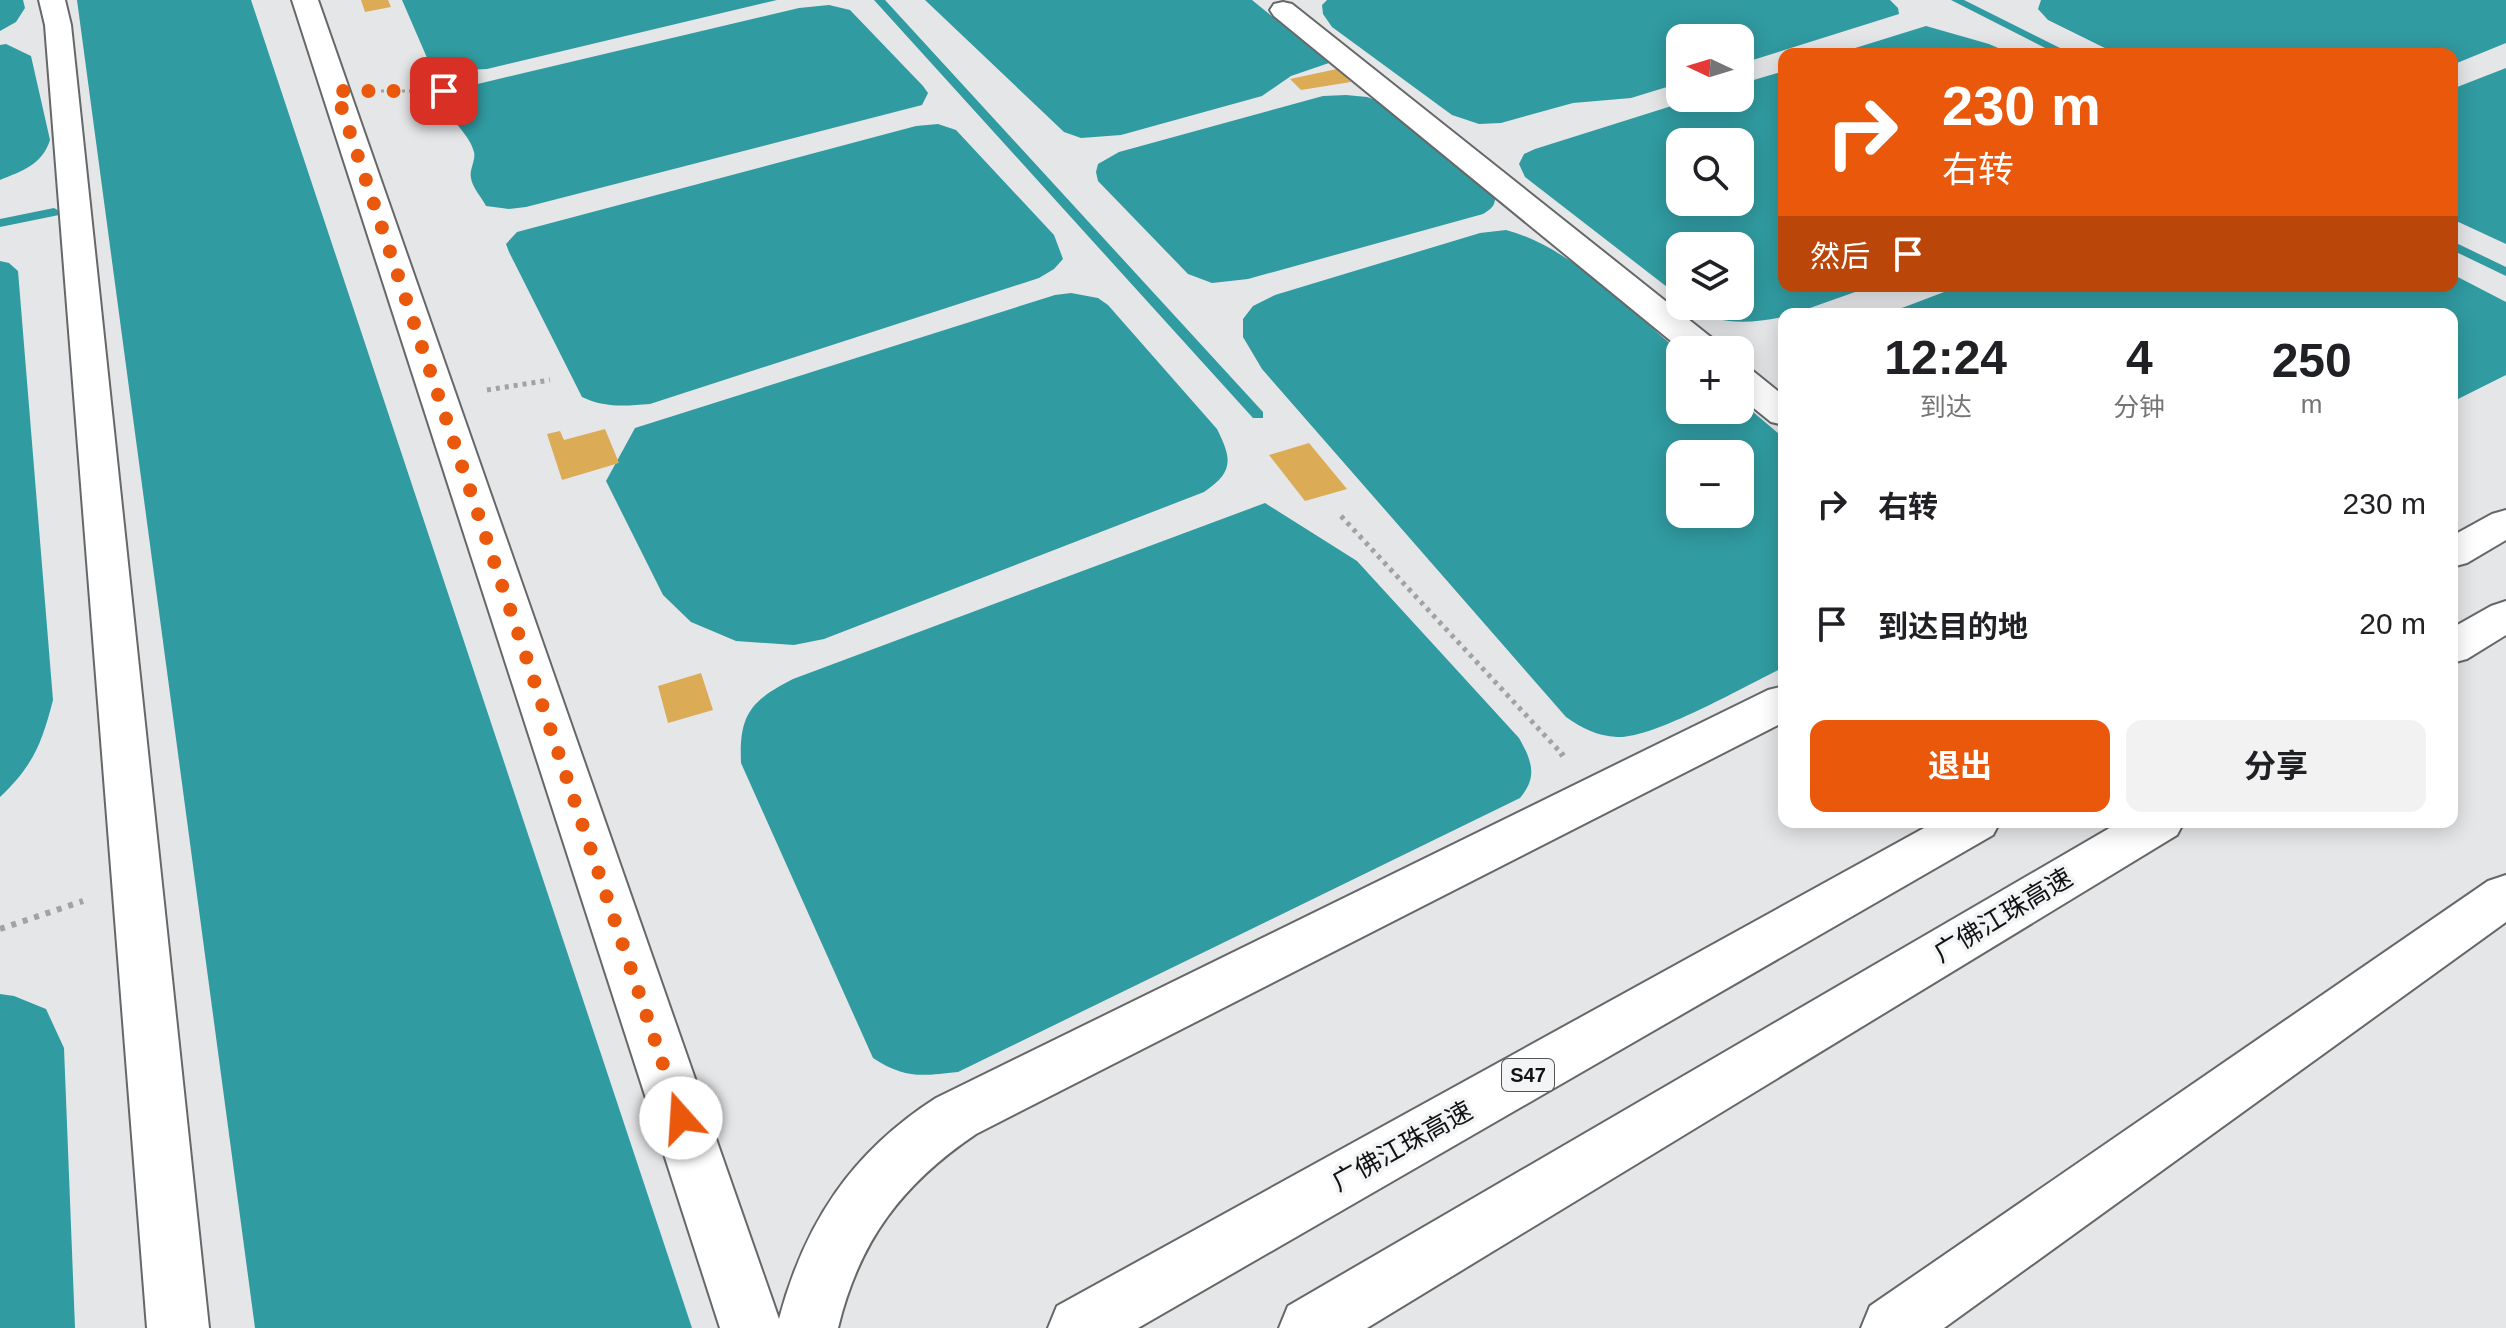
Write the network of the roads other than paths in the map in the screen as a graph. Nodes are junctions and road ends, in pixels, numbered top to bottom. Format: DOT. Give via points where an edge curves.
graph roads {
  1 [pos="52,0"];
  2 [pos="305,0"];
  3 [pos="1283,10"];
  4 [pos="1687,336"];
  5 [pos="1754,390"];
  6 [pos="1778,409"];
  7 [pos="2506,523"];
  8 [pos="2458,550"];
  9 [pos="2506,616"];
  10 [pos="2458,644"];
  11 [pos="1778,705"];
  12 [pos="1965,828"];
  13 [pos="2150,828"];
  14 [pos="2506,895"];
  15 [pos="178,1328"];
  16 [pos="751,1328"];
  17 [pos="807,1328"];
  18 [pos="1079,1328"];
  19 [pos="1310,1328"];
  20 [pos="1892,1328"];
  1 -- 15 [label="main road"];
  2 -- 16 [label="main road"];
  3 -- 4 [label="main road"];
  5 -- 6 [label="main road"];
  7 -- 8 [label="main road"];
  9 -- 10 [label="main road"];
  11 -- 17 [label="main road" via="956,1116 912,1147 870,1191 834,1246"];
  12 -- 18 [label="main road, 广佛江珠高速 / S47"];
  13 -- 19 [label="main road, 广佛江珠高速"];
  14 -- 20 [label="main road"];
}
